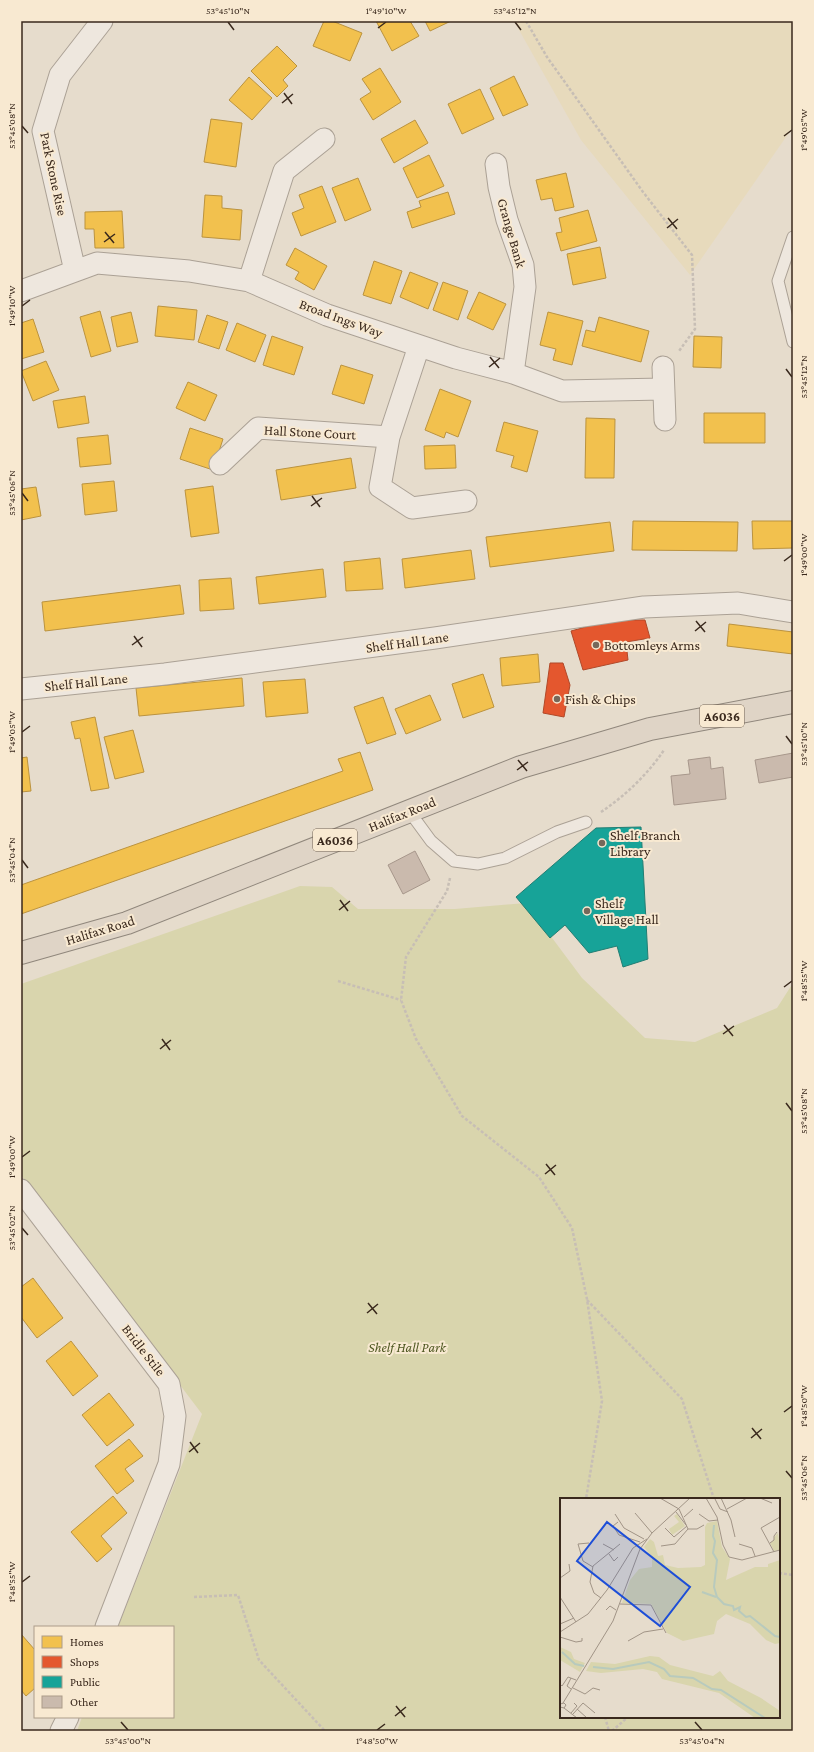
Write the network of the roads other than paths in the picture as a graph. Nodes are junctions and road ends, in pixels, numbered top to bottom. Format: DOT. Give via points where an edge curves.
graph roads {
  1 [pos="102,21"];
  2 [pos="324,140"];
  3 [pos="496,164"];
  4 [pos="793,237"];
  5 [pos="75,271"];
  6 [pos="248,282"];
  7 [pos="21,291"];
  8 [pos="789,311"];
  9 [pos="793,342"];
  10 [pos="419,346"];
  11 [pos="663,367"];
  12 [pos="513,373"];
  13 [pos="663,389"];
  14 [pos="665,420"];
  15 [pos="389,437"];
  16 [pos="220,464"];
  17 [pos="466,501"];
  18 [pos="793,612"];
  19 [pos="21,689"];
  20 [pos="793,702"];
  21 [pos="409,811"];
  22 [pos="586,822"];
  23 [pos="21,953"];
  24 [pos="21,1190"];
  25 [pos="106,1626"];
  26 [pos="68,1718"];
  27 [pos="61,1731"];
  1 -- 5 [label="street, Park Stone Rise" via="60,75 43,131"];
  2 -- 6 [label="street" via="284,171"];
  3 -- 12 [label="street, Grange Bank" via="507,220 523,265 525,287"];
  4 -- 8 [label="lane" via="778,281"];
  5 -- 6 [label="street, Broad Ings Way" via="97,263 188,271"];
  5 -- 7 [label="street, Broad Ings Way"];
  6 -- 10 [label="street, Broad Ings Way" via="327,315"];
  8 -- 9 [label="lane"];
  10 -- 12 [label="street, Broad Ings Way"];
  10 -- 15 [label="street"];
  11 -- 13 [label="street"];
  12 -- 13 [label="street, Broad Ings Way" via="562,391"];
  13 -- 14 [label="street"];
  15 -- 16 [label="street, Hall Stone Court" via="258,428"];
  15 -- 17 [label="street" via="380,487 412,508"];
  18 -- 19 [label="street, Shelf Hall Lane" via="738,603 644,607 173,673"];
  20 -- 21 [label="highway, Halifax Road / A6036" via="650,729 521,767"];
  21 -- 22 [label="lane" via="431,841 454,861 478,864 505,858 557,832"];
  21 -- 23 [label="highway, Halifax Road / A6036" via="126,923"];
  24 -- 25 [label="street, Bridle Stile" via="170,1384 175,1416 169,1464"];
  26 -- 27 [label="street"];
}
